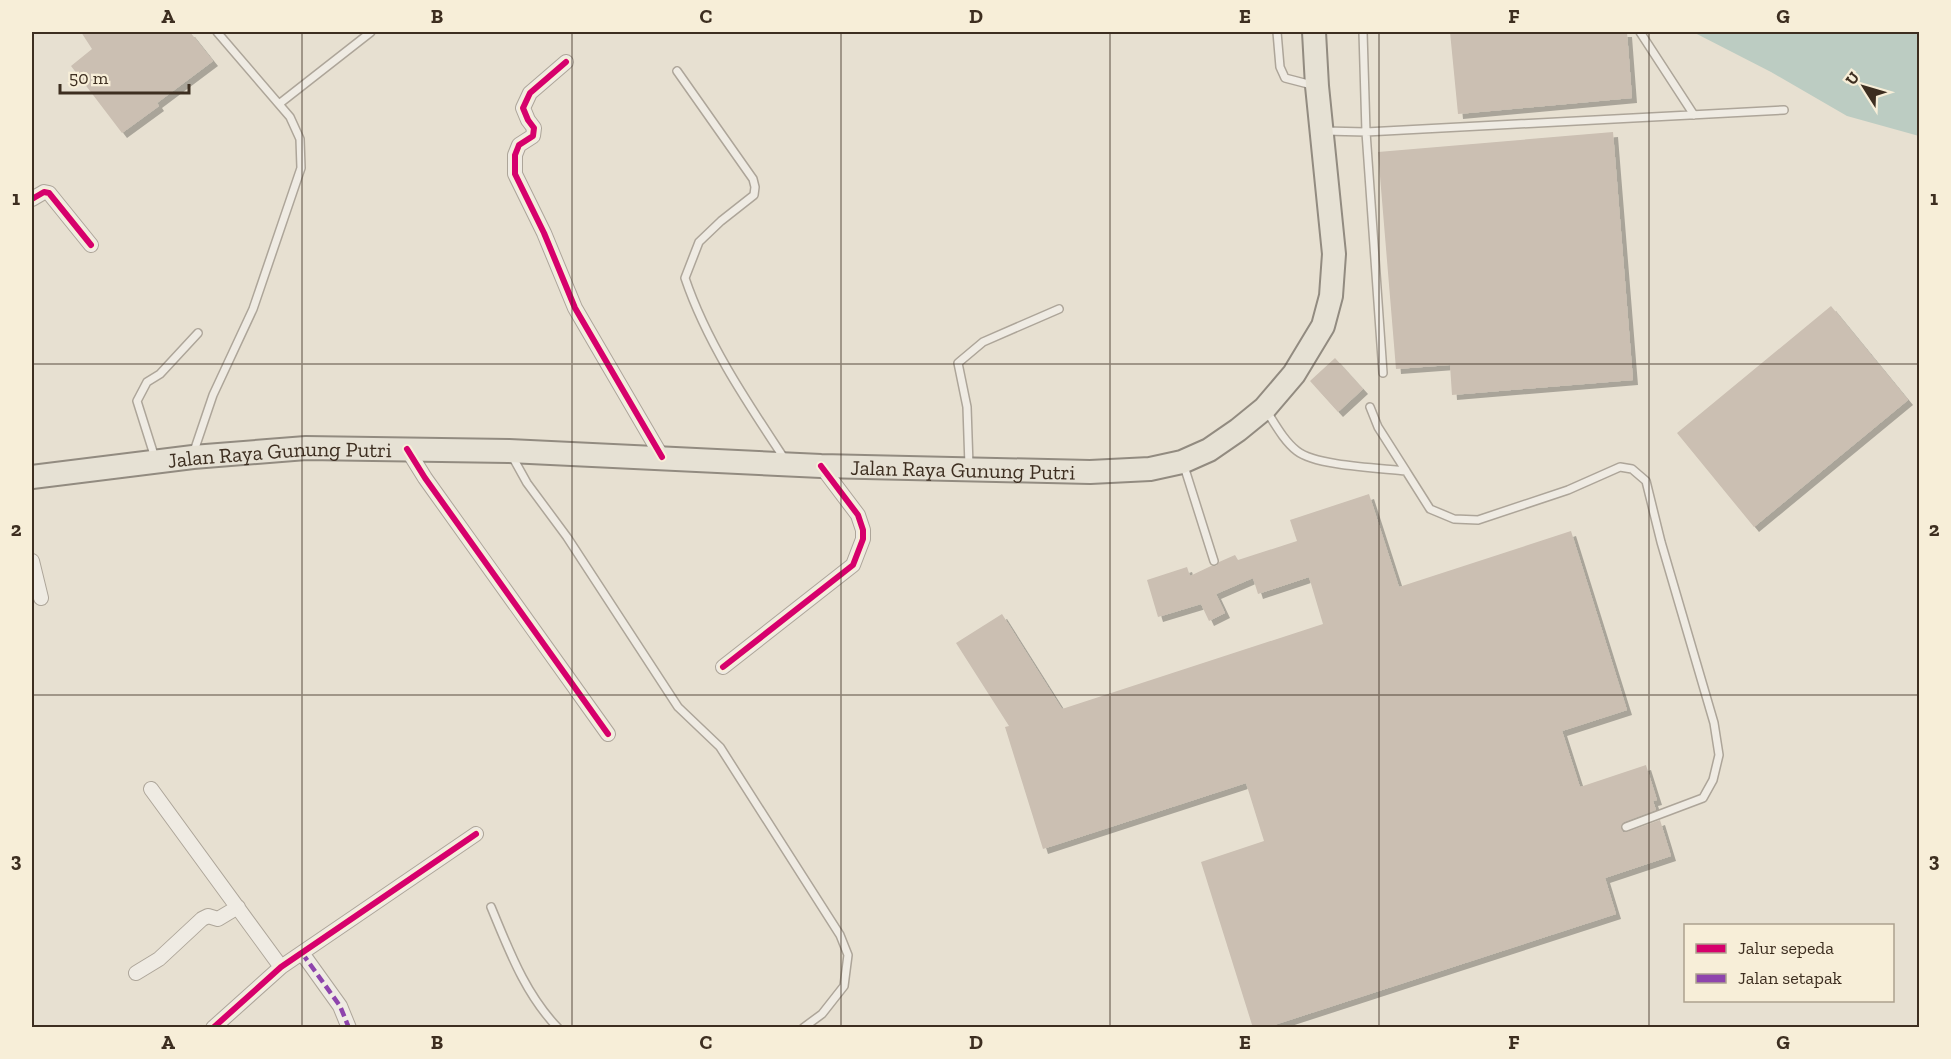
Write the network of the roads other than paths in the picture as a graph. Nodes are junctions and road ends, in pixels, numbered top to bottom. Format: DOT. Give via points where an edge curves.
graph roads {
  1 [pos="217,32"];
  2 [pos="371,32"];
  3 [pos="1277,32"];
  4 [pos="1314,32"];
  5 [pos="1363,32"];
  6 [pos="1640,32"];
  7 [pos="566,62"];
  8 [pos="677,71"];
  9 [pos="1317,86"];
  10 [pos="279,104"];
  11 [pos="1784,110"];
  12 [pos="1694,115"];
  13 [pos="1322,130"];
  14 [pos="1366,132"];
  15 [pos="32,199"];
  16 [pos="91,245"];
  17 [pos="1059,309"];
  18 [pos="198,333"];
  19 [pos="1383,374"];
  20 [pos="1370,407"];
  21 [pos="1265,408"];
  22 [pos="407,449"];
  23 [pos="509,451"];
  24 [pos="193,457"];
  25 [pos="662,457"];
  26 [pos="156,462"];
  27 [pos="1182,462"];
  28 [pos="788,464"];
  29 [pos="820,466"];
  30 [pos="969,470"];
  31 [pos="1406,471"];
  32 [pos="32,477"];
  33 [pos="32,561"];
  34 [pos="1214,561"];
  35 [pos="41,598"];
  36 [pos="723,667"];
  37 [pos="608,734"];
  38 [pos="151,789"];
  39 [pos="1626,827"];
  40 [pos="476,834"];
  41 [pos="238,907"];
  42 [pos="491,907"];
  43 [pos="302,953"];
  44 [pos="281,967"];
  45 [pos="136,973"];
  46 [pos="213,1028"];
  47 [pos="349,1028"];
  48 [pos="558,1028"];
  49 [pos="803,1028"];
  1 -- 10 [label="lane"];
  2 -- 10 [label="lane"];
  3 -- 9 [label="lane" via="1280,67 1285,78"];
  4 -- 9 [label="main road, Jalan Raya Gunung Putri"];
  5 -- 14 [label="lane"];
  6 -- 12 [label="lane"];
  7 -- 25 [label="street" via="526,100 523,108 534,128 533,136 519,145 514,174 575,308"];
  8 -- 28 [label="lane" via="755,187 754,195 699,242 685,278 693,302 743,396"];
  9 -- 13 [label="main road, Jalan Raya Gunung Putri"];
  10 -- 24 [label="lane" via="300,139 301,168 252,309 213,395"];
  11 -- 12 [label="lane"];
  12 -- 14 [label="lane"];
  13 -- 14 [label="lane"];
  13 -- 21 [label="main road, Jalan Raya Gunung Putri" via="1334,254 1331,296 1314,345"];
  14 -- 19 [label="lane"];
  15 -- 16 [label="street" via="49,193"];
  17 -- 30 [label="lane" via="982,342 958,363 967,406"];
  18 -- 26 [label="lane" via="160,374 147,382 137,400"];
  20 -- 31 [label="lane"];
  21 -- 27 [label="main road, Jalan Raya Gunung Putri" via="1209,450"];
  21 -- 31 [label="lane" via="1298,452 1318,460"];
  22 -- 23 [label="main road, Jalan Raya Gunung Putri"];
  22 -- 24 [label="main road, Jalan Raya Gunung Putri" via="306,448"];
  22 -- 37 [label="street"];
  23 -- 25 [label="main road, Jalan Raya Gunung Putri"];
  23 -- 49 [label="lane" via="678,707 720,747 840,935 848,955 844,986 822,1014"];
  24 -- 26 [label="main road, Jalan Raya Gunung Putri"];
  25 -- 28 [label="main road, Jalan Raya Gunung Putri"];
  26 -- 32 [label="main road, Jalan Raya Gunung Putri"];
  27 -- 30 [label="main road, Jalan Raya Gunung Putri" via="1150,469 1090,472"];
  27 -- 34 [label="lane"];
  28 -- 29 [label="main road, Jalan Raya Gunung Putri"];
  29 -- 30 [label="main road, Jalan Raya Gunung Putri"];
  29 -- 36 [label="street" via="858,515 863,538 853,565"];
  31 -- 39 [label="lane" via="1430,509 1454,519 1478,520 1569,490 1620,467 1632,469 1646,481 1714,723 1719,755 1713,780 1703,798"];
  33 -- 35 [label="street"];
  38 -- 41 [label="street"];
  40 -- 43 [label="street"];
  41 -- 44 [label="street"];
  41 -- 45 [label="street" via="218,919 202,919 159,959"];
  42 -- 48 [label="lane" via="516,968 543,1012"];
  43 -- 44 [label="street"];
  43 -- 47 [label="street" via="340,1005"];
  44 -- 46 [label="street"];
}
